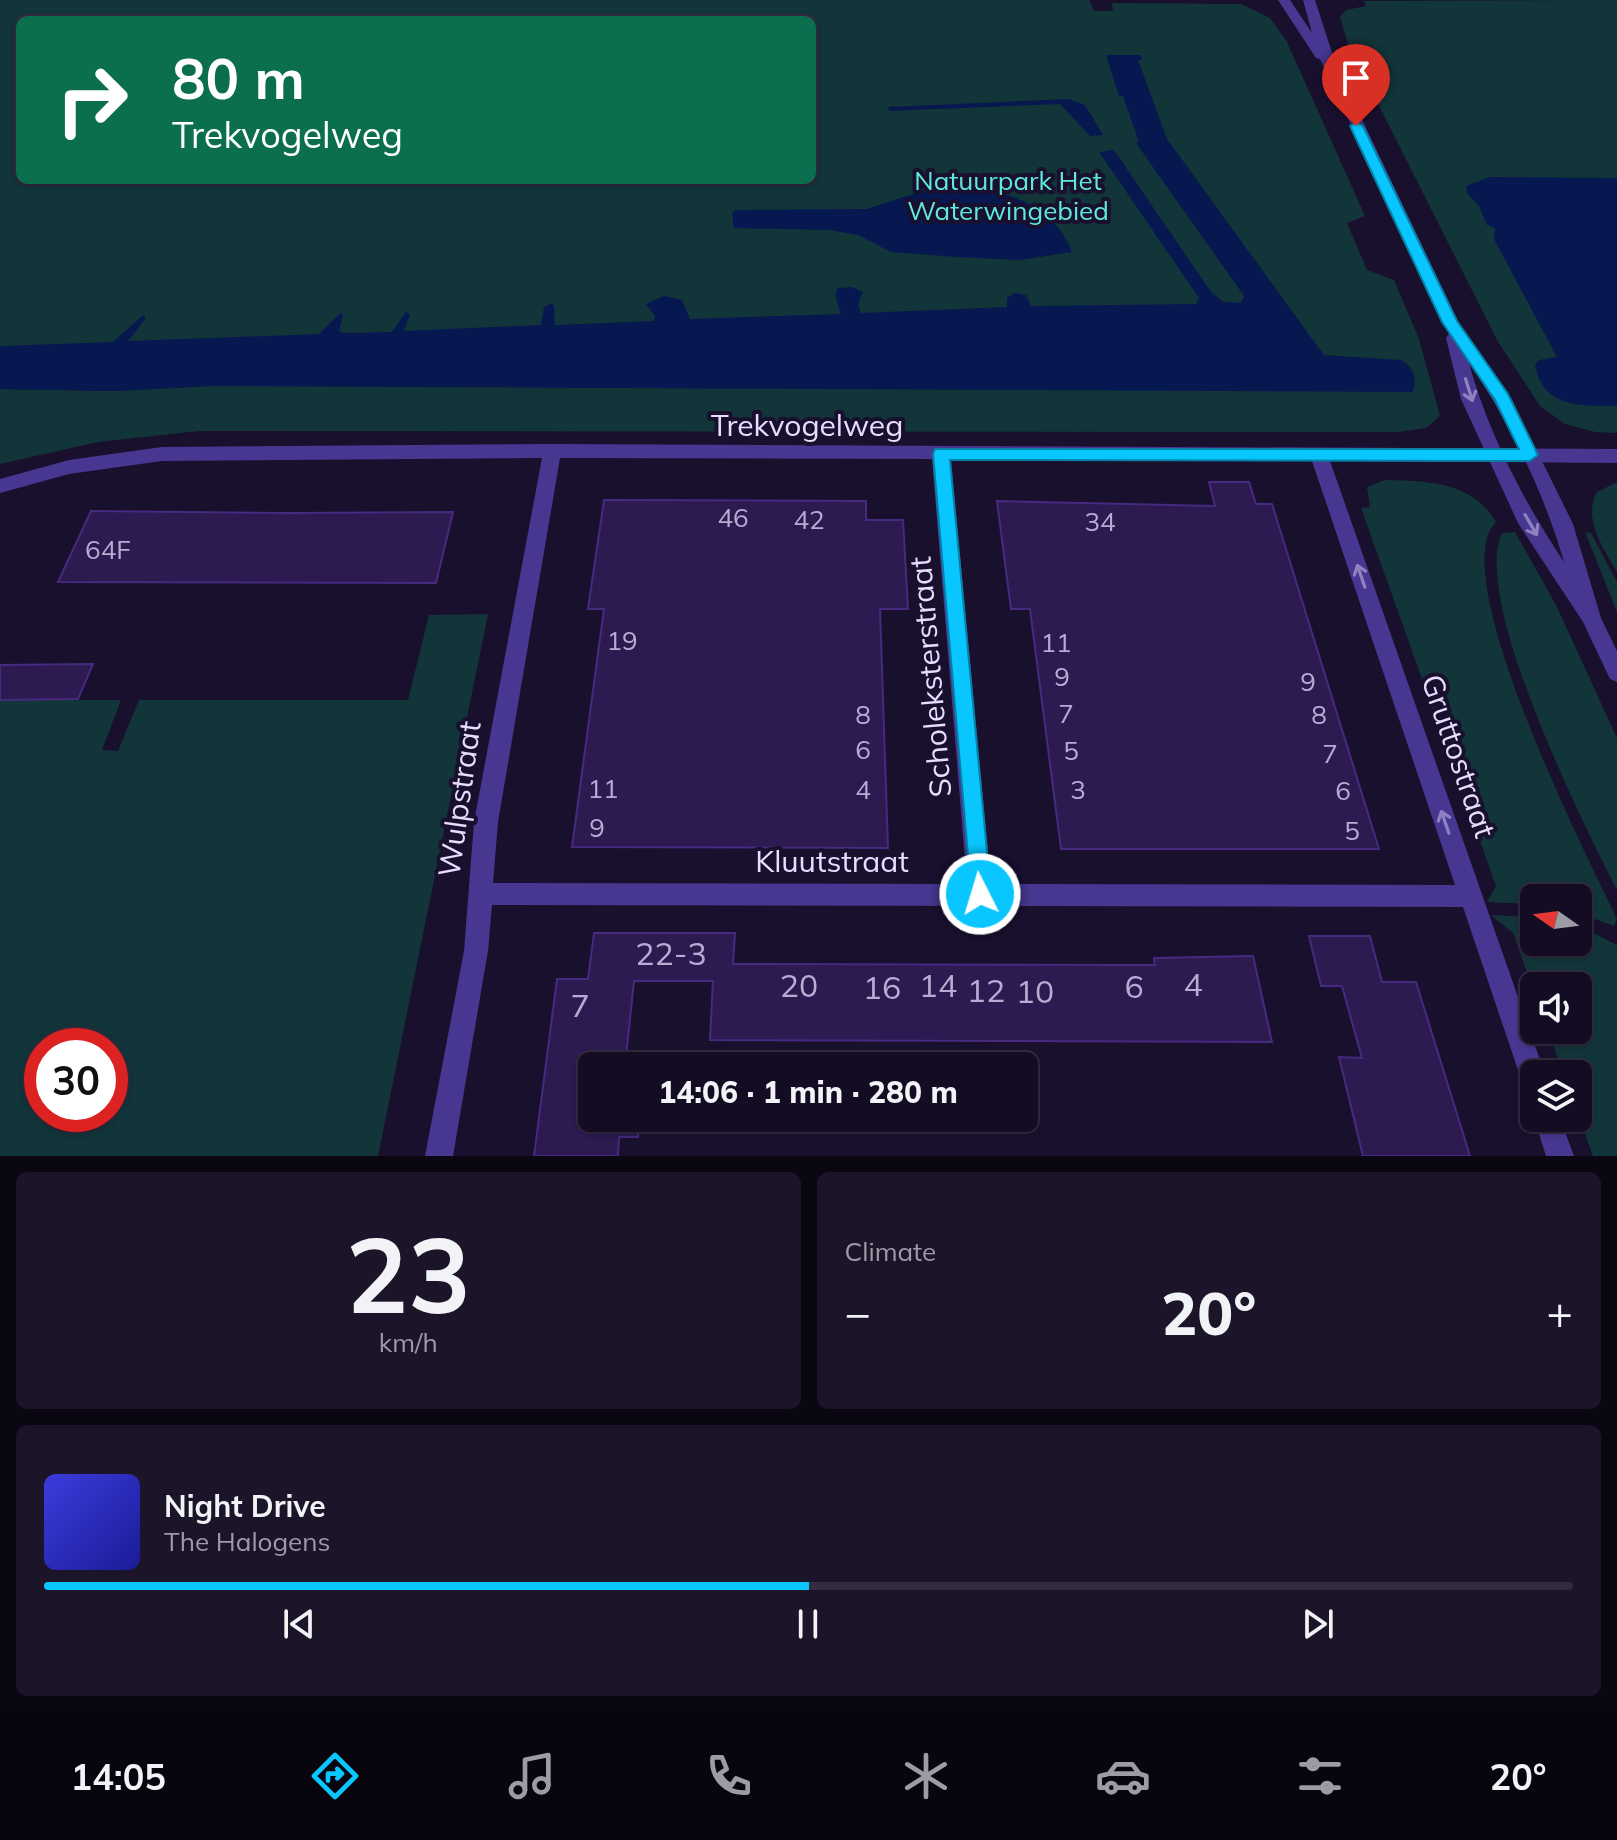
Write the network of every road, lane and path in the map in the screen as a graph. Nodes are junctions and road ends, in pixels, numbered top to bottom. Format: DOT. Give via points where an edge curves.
graph roads {
  1 [pos="1284,0"];
  2 [pos="1309,0"];
  3 [pos="1329,65"];
  4 [pos="1450,322"];
  5 [pos="552,451"];
  6 [pos="941,454"];
  7 [pos="1319,455"];
  8 [pos="1497,455"];
  9 [pos="1530,455"];
  10 [pos="1617,456"];
  11 [pos="0,486"];
  12 [pos="1591,618"];
  13 [pos="1617,673"];
  14 [pos="480,894"];
  15 [pos="980,894"];
  16 [pos="1471,896"];
  17 [pos="1527,1060"];
  18 [pos="1552,1132"];
  19 [pos="439,1156"];
  20 [pos="1560,1156"];
  1 -- 3 [label="street"];
  2 -- 3 [label="street"];
  3 -- 4 [label="street"];
  4 -- 8 [label="street, one-way" via="1470,399"];
  4 -- 9 [label="street" via="1502,398"];
  5 -- 6 [label="street, Trekvogelweg"];
  5 -- 11 [label="street, Trekvogelweg" via="162,454 69,467"];
  5 -- 14 [label="street, Wulpstraat" via="486,822"];
  6 -- 7 [label="street, Trekvogelweg"];
  6 -- 15 [label="street, Scholeksterstraat"];
  7 -- 8 [label="street, Trekvogelweg"];
  16 -- 7 [label="street, Gruttostraat, one-way"];
  8 -- 9 [label="street, Trekvogelweg"];
  8 -- 12 [label="street, one-way" via="1528,523"];
  9 -- 10 [label="street, Trekvogelweg"];
  9 -- 12 [label="street" via="1563,524"];
  12 -- 13 [label="street"];
  14 -- 15 [label="street, Kluutstraat"];
  14 -- 19 [label="street, Wulpstraat" via="476,951"];
  15 -- 16 [label="street, Kluutstraat"];
  16 -- 17 [label="street, Gruttostraat"];
  18 -- 20 [label="street"];
}
